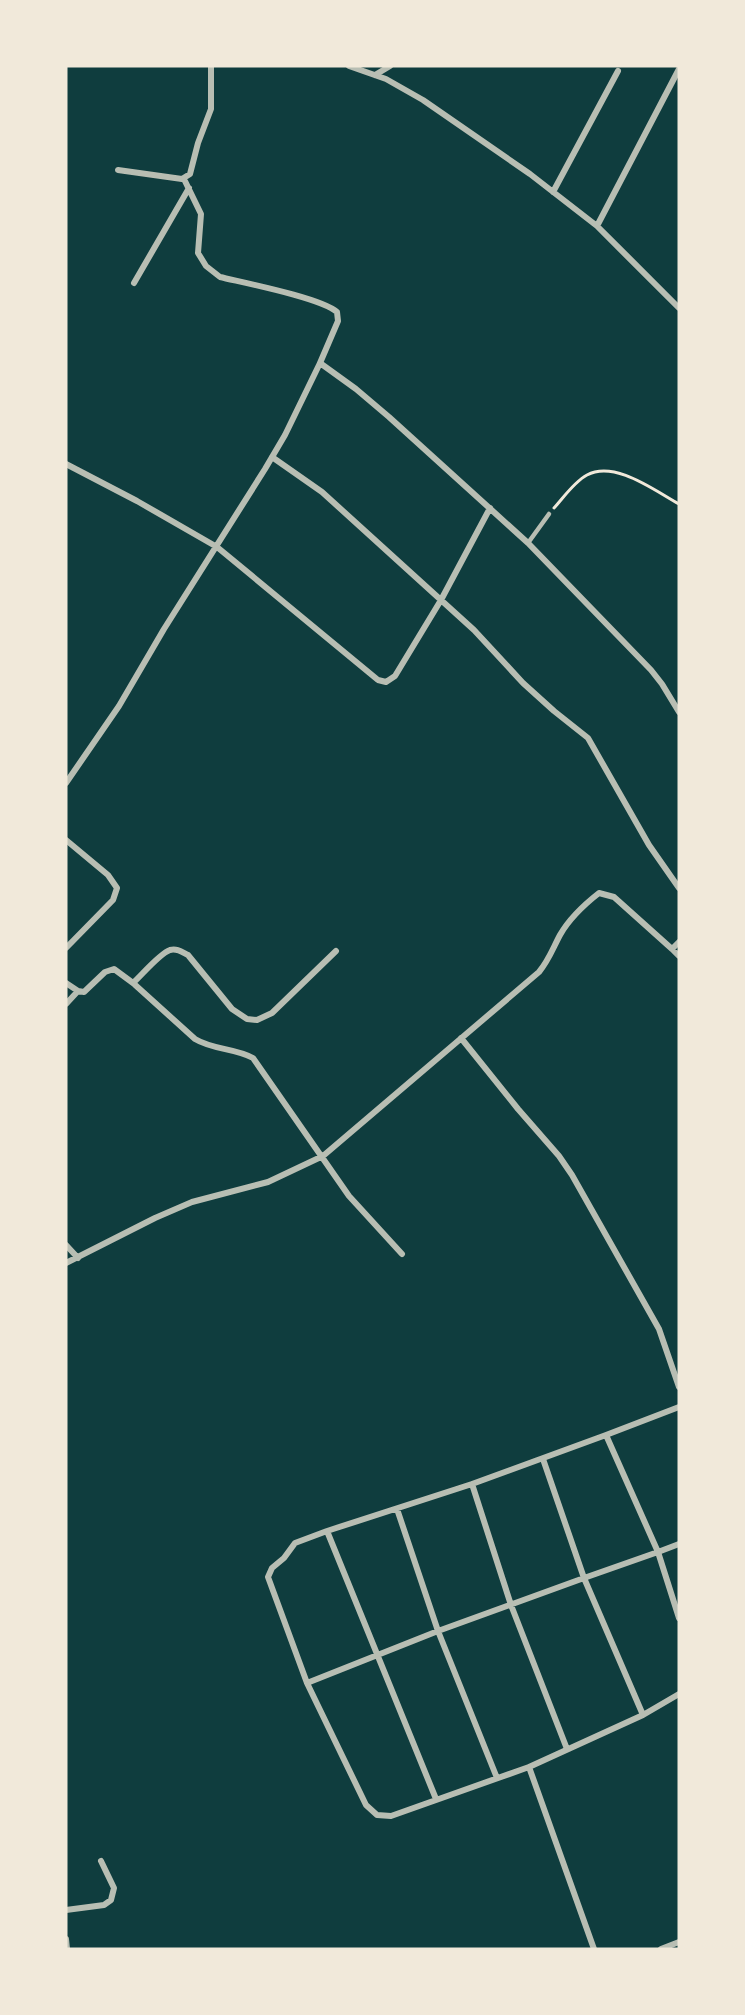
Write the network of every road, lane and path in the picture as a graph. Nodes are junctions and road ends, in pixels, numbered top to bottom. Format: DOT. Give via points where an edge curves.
graph roads {
  1 [pos="211,66"];
  2 [pos="349,66"];
  3 [pos="390,66"];
  4 [pos="679,69"];
  5 [pos="618,71"];
  6 [pos="375,75"];
  7 [pos="118,170"];
  8 [pos="184,179"];
  9 [pos="189,188"];
  10 [pos="553,192"];
  11 [pos="597,226"];
  12 [pos="134,283"];
  13 [pos="679,309"];
  14 [pos="320,363"];
  15 [pos="272,457"];
  16 [pos="66,464"];
  17 [pos="679,504"];
  18 [pos="490,508"];
  19 [pos="549,514"];
  20 [pos="528,543"];
  21 [pos="217,547"];
  22 [pos="441,600"];
  23 [pos="679,712"];
  24 [pos="66,783"];
  25 [pos="66,840"];
  26 [pos="679,888"];
  27 [pos="679,942"];
  28 [pos="66,948"];
  29 [pos="672,949"];
  30 [pos="336,951"];
  31 [pos="679,956"];
  32 [pos="66,983"];
  33 [pos="133,983"];
  34 [pos="78,991"];
  35 [pos="66,1004"];
  36 [pos="461,1038"];
  37 [pos="323,1156"];
  38 [pos="66,1245"];
  39 [pos="402,1254"];
  40 [pos="78,1258"];
  41 [pos="66,1263"];
  42 [pos="679,1387"];
  43 [pos="679,1407"];
  44 [pos="606,1435"];
  45 [pos="543,1458"];
  46 [pos="472,1484"];
  47 [pos="397,1509"];
  48 [pos="327,1531"];
  49 [pos="679,1544"];
  50 [pos="658,1552"];
  51 [pos="584,1578"];
  52 [pos="511,1605"];
  53 [pos="679,1618"];
  54 [pos="438,1631"];
  55 [pos="378,1655"];
  56 [pos="307,1683"];
  57 [pos="679,1694"];
  58 [pos="643,1715"];
  59 [pos="567,1749"];
  60 [pos="529,1767"];
  61 [pos="497,1778"];
  62 [pos="436,1799"];
  63 [pos="101,1861"];
  64 [pos="66,1910"];
  65 [pos="66,1939"];
  66 [pos="679,1942"];
  67 [pos="67,1949"];
  68 [pos="594,1949"];
  69 [pos="661,1949"];
  1 -- 8 [label="street" via="211,109 191,171"];
  2 -- 6 [label="street"];
  3 -- 6 [label="street"];
  4 -- 11 [label="street"];
  5 -- 10 [label="street"];
  6 -- 10 [label="street" via="423,100"];
  7 -- 8 [label="street"];
  8 -- 9 [label="street"];
  9 -- 12 [label="street"];
  9 -- 14 [label="street" via="201,214 198,253 213,272 310,300 337,312 338,321"];
  10 -- 11 [label="street"];
  11 -- 13 [label="street"];
  14 -- 15 [label="street"];
  14 -- 18 [label="street" via="381,410"];
  15 -- 21 [label="street"];
  15 -- 22 [label="street" via="322,492"];
  16 -- 21 [label="street"];
  17 -- 19 [label="path" via="626,475 600,471 574,485"];
  18 -- 20 [label="street"];
  18 -- 22 [label="street"];
  19 -- 20 [label="lane"];
  20 -- 23 [label="street" via="651,670"];
  21 -- 22 [label="street" via="378,680 386,682 395,676"];
  21 -- 24 [label="street" via="119,706"];
  22 -- 26 [label="street" via="523,682 588,738"];
  25 -- 28 [label="street" via="108,875 117,888 113,900"];
  27 -- 29 [label="street"];
  29 -- 31 [label="street"];
  29 -- 36 [label="street" via="614,897 599,893 569,922 539,972"];
  30 -- 33 [label="street" via="272,1013 258,1020 247,1019 232,1009 188,955 179,950 169,950 160,956"];
  32 -- 34 [label="street"];
  33 -- 34 [label="street" via="114,969 84,992"];
  33 -- 37 [label="street" via="205,1046 253,1058"];
  34 -- 35 [label="street"];
  36 -- 37 [label="street"];
  36 -- 42 [label="street" via="572,1175 659,1329"];
  37 -- 39 [label="street" via="349,1196"];
  37 -- 40 [label="street" via="268,1182 192,1202"];
  38 -- 40 [label="street"];
  40 -- 41 [label="street"];
  43 -- 44 [label="street"];
  44 -- 45 [label="street"];
  44 -- 50 [label="street"];
  45 -- 46 [label="street"];
  45 -- 51 [label="street"];
  46 -- 47 [label="street"];
  46 -- 52 [label="street"];
  47 -- 48 [label="street"];
  47 -- 54 [label="street"];
  48 -- 55 [label="street"];
  48 -- 56 [label="street" via="294,1543 268,1577"];
  49 -- 50 [label="street"];
  50 -- 51 [label="street"];
  50 -- 53 [label="street"];
  51 -- 52 [label="street"];
  51 -- 58 [label="street"];
  52 -- 54 [label="street"];
  52 -- 59 [label="street"];
  54 -- 55 [label="street"];
  54 -- 61 [label="street"];
  55 -- 56 [label="street"];
  55 -- 62 [label="street"];
  56 -- 62 [label="street" via="366,1805 377,1815 391,1816"];
  57 -- 58 [label="street"];
  58 -- 59 [label="street"];
  59 -- 60 [label="street"];
  60 -- 61 [label="street"];
  60 -- 68 [label="street"];
  61 -- 62 [label="street"];
  63 -- 64 [label="street" via="114,1888 111,1900 104,1905"];
  65 -- 67 [label="street"];
  66 -- 69 [label="street"];
}
